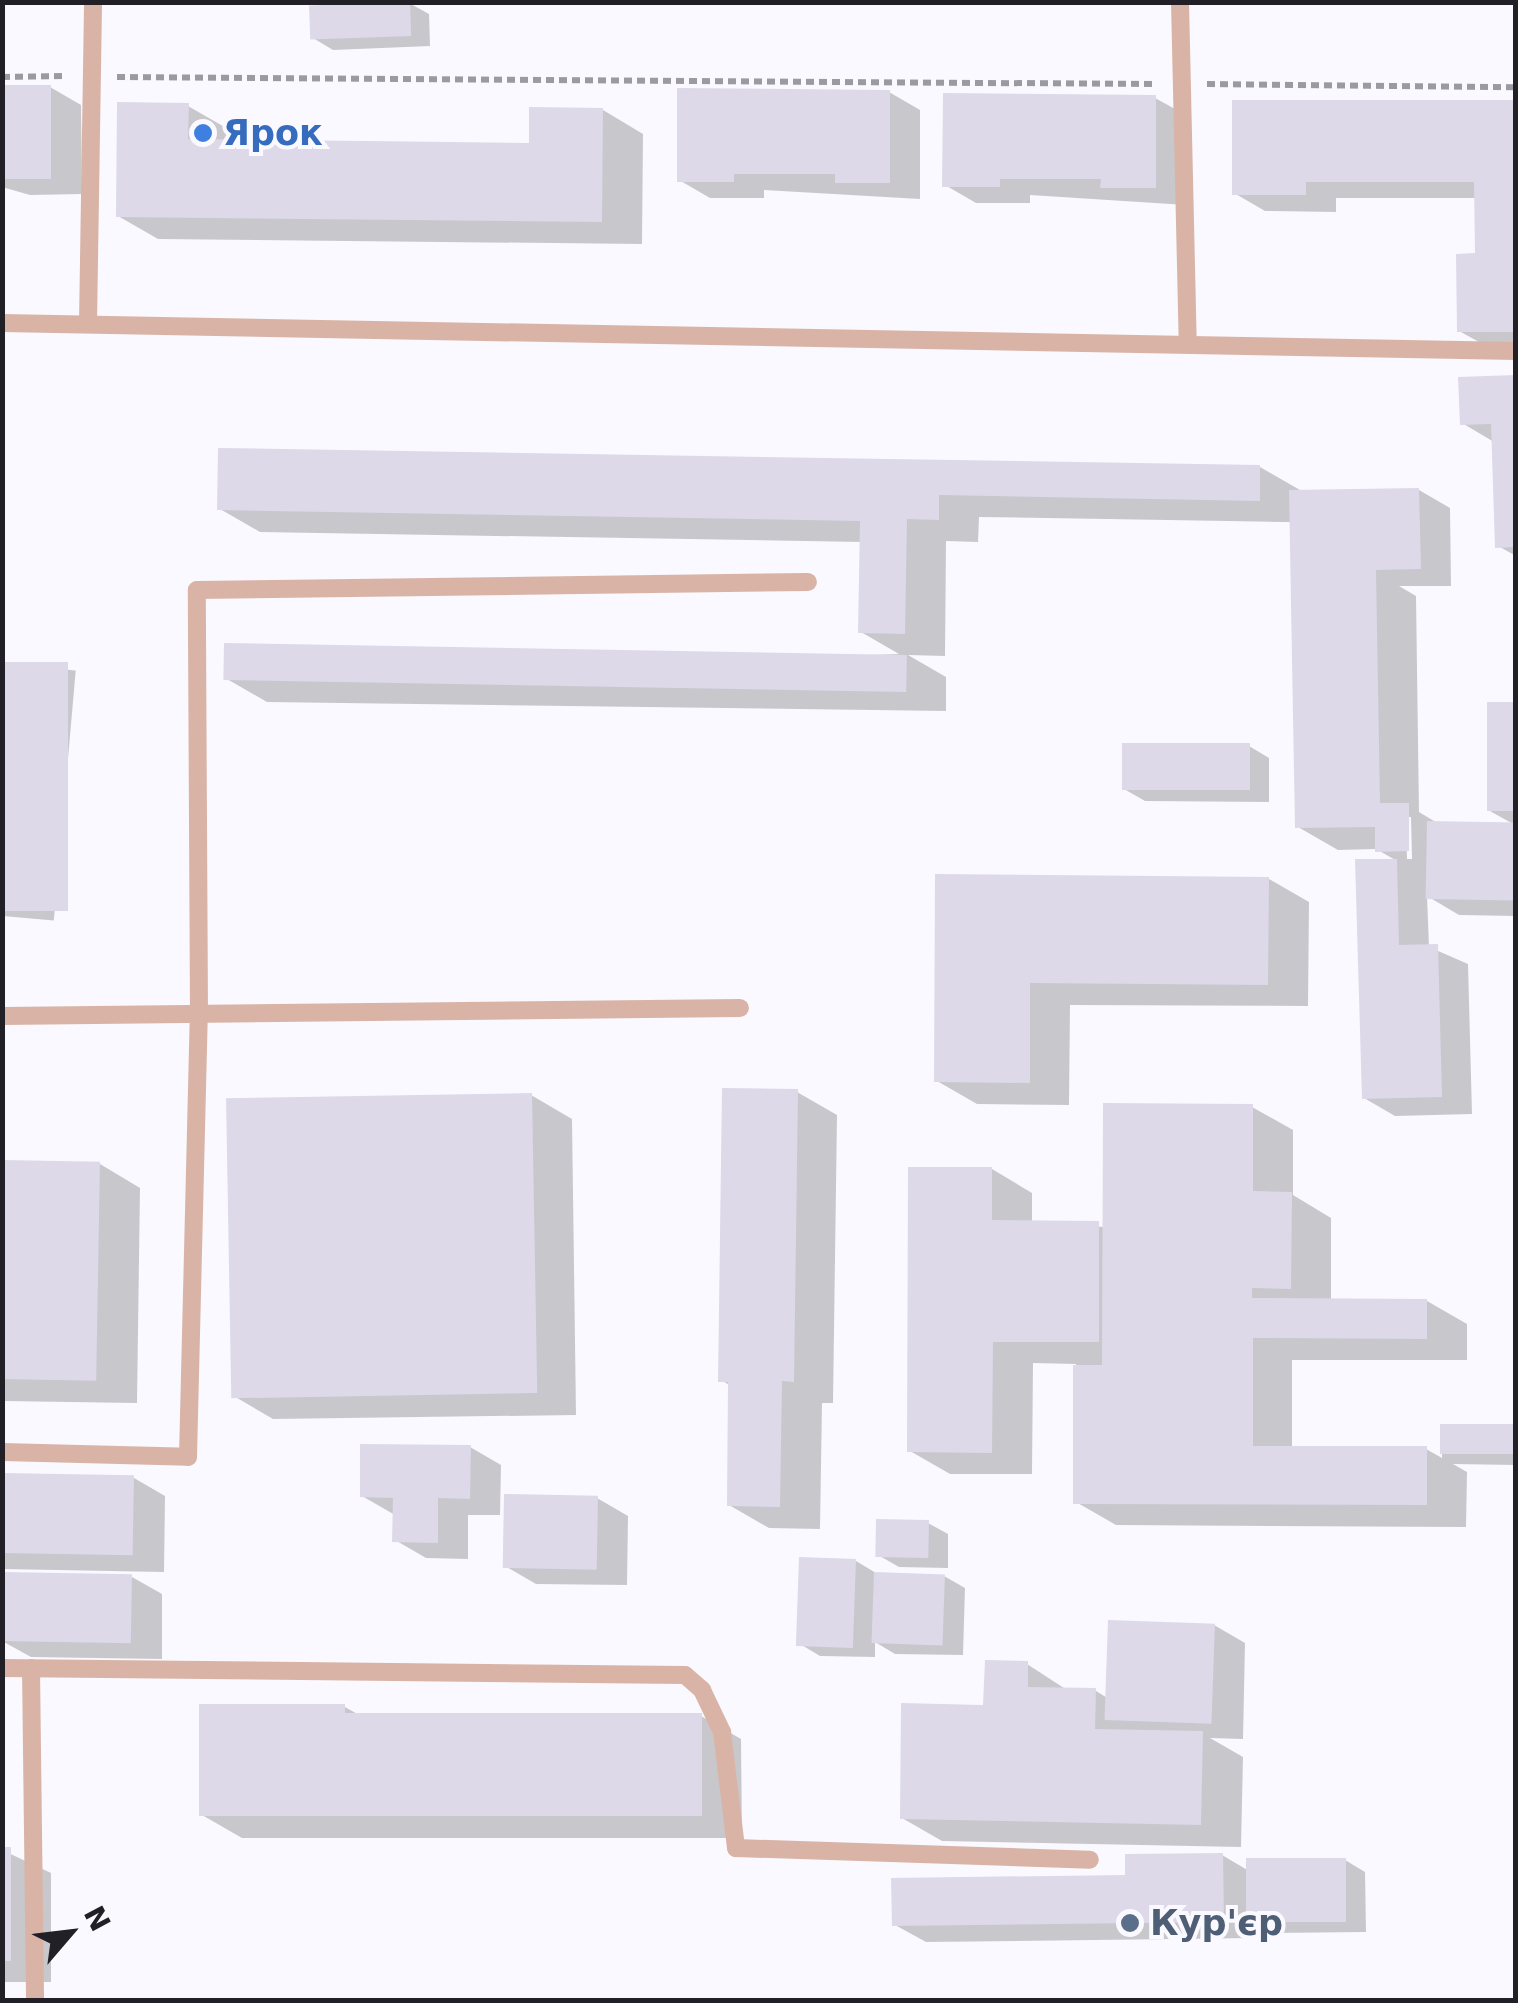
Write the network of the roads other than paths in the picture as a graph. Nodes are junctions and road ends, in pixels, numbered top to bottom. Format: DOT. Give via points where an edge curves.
graph roads {
  1 [pos="93,2"];
  2 [pos="1180,2"];
  3 [pos="2,323"];
  4 [pos="88,324"];
  5 [pos="1188,344"];
  6 [pos="1516,350"];
  7 [pos="808,582"];
  8 [pos="740,1008"];
  9 [pos="199,1014"];
  10 [pos="2,1016"];
  11 [pos="2,1452"];
  12 [pos="2,1668"];
  13 [pos="31,1668"];
  14 [pos="1090,1860"];
  15 [pos="35,2000"];
  1 -- 4 [label="lane"];
  2 -- 5 [label="lane"];
  3 -- 4 [label="lane"];
  4 -- 5 [label="lane"];
  5 -- 6 [label="lane"];
  7 -- 9 [label="lane" via="198,590"];
  8 -- 9 [label="lane"];
  9 -- 10 [label="lane"];
  9 -- 11 [label="lane" via="188,1457"];
  12 -- 13 [label="lane"];
  13 -- 14 [label="lane" via="671,1673 702,1690 714,1710 736,1848"];
  13 -- 15 [label="lane"];
}
